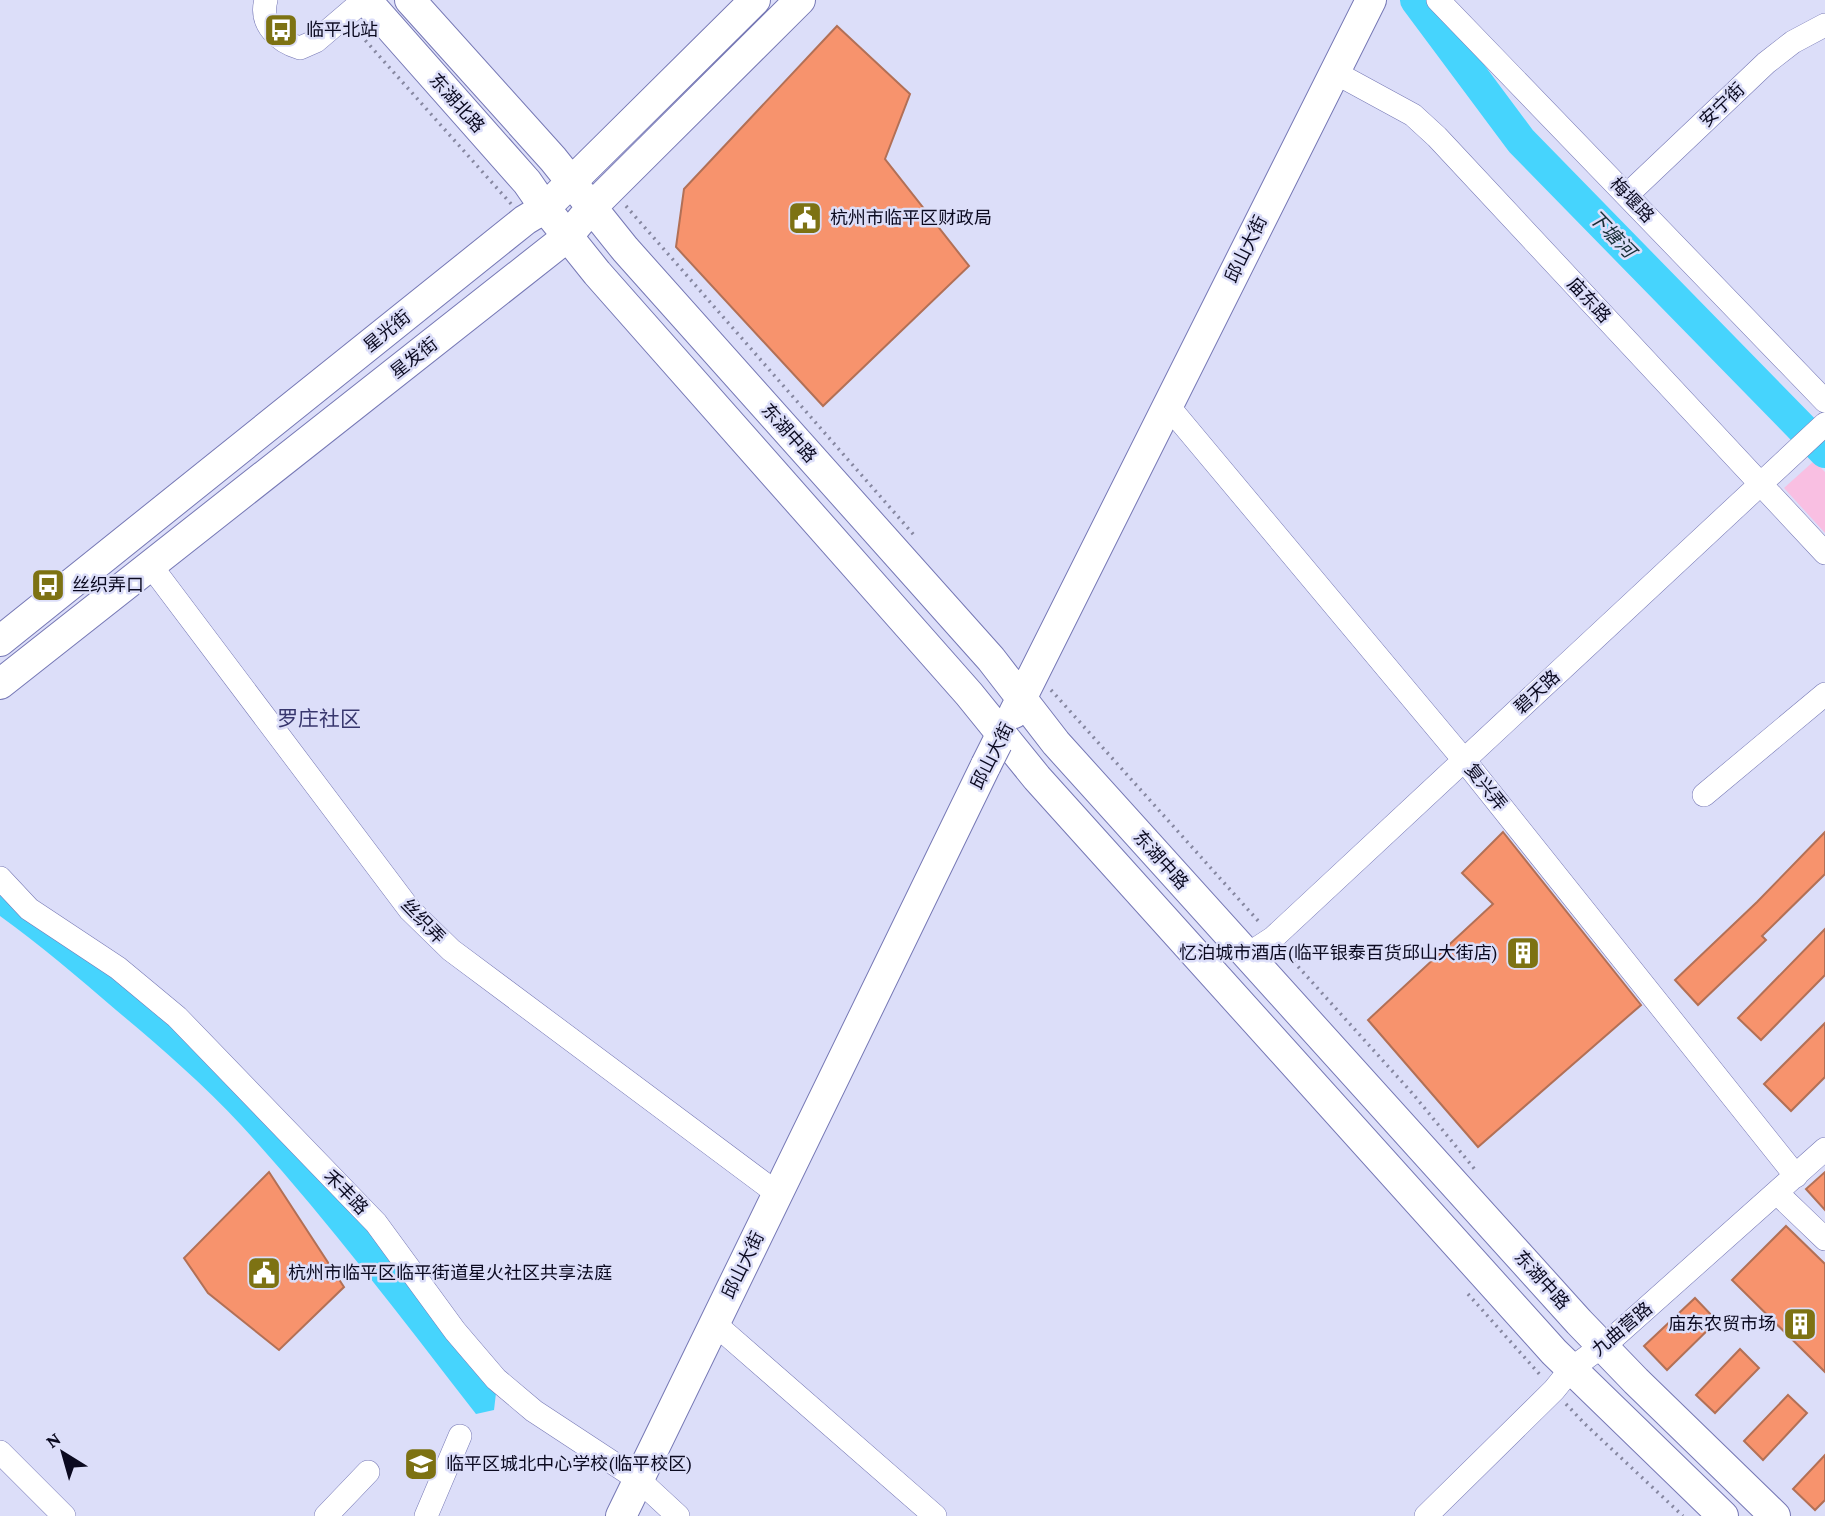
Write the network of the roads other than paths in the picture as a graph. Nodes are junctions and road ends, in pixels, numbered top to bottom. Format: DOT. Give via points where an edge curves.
graph roads {
  1 [pos="266,0"];
  2 [pos="365,0"];
  3 [pos="410,0"];
  4 [pos="755,0"];
  5 [pos="800,0"];
  6 [pos="1438,0"];
  7 [pos="1365,11"];
  8 [pos="1825,25"];
  9 [pos="1334,72"];
  10 [pos="573,182"];
  11 [pos="1627,195"];
  12 [pos="601,198"];
  13 [pos="545,208"];
  14 [pos="567,237"];
  15 [pos="1825,401"];
  16 [pos="1168,406"];
  17 [pos="1825,424"];
  18 [pos="1766,479"];
  19 [pos="1825,553"];
  20 [pos="151,566"];
  21 [pos="0,640"];
  22 [pos="0,684"];
  23 [pos="1825,694"];
  24 [pos="1022,699"];
  25 [pos="995,747"];
  26 [pos="1464,760"];
  27 [pos="1703,795"];
  28 [pos="0,878"];
  29 [pos="1247,955"];
  30 [pos="1825,1149"];
  31 [pos="1796,1176"];
  32 [pos="1777,1193"];
  33 [pos="778,1194"];
  34 [pos="1825,1239"];
  35 [pos="715,1324"];
  36 [pos="1602,1346"];
  37 [pos="1572,1369"];
  38 [pos="460,1436"];
  39 [pos="0,1452"];
  40 [pos="368,1472"];
  41 [pos="639,1480"];
  42 [pos="64,1516"];
  43 [pos="326,1516"];
  44 [pos="426,1516"];
  45 [pos="621,1516"];
  46 [pos="678,1516"];
  47 [pos="935,1516"];
  48 [pos="1426,1516"];
  49 [pos="1723,1516"];
  50 [pos="1775,1516"];
  1 -- 2 [label="street" via="265,18 274,33 300,48 316,41"];
  2 -- 13 [label="main road, 东湖北路"];
  3 -- 10 [label="main road, 东湖北路"];
  4 -- 10 [label="main road, 星光街"];
  5 -- 12 [label="main road, 星发街"];
  6 -- 11 [label="street, 梅堰路"];
  7 -- 9 [label="main road, 邱山大街"];
  8 -- 11 [label="street, 安宁街" via="1766,63"];
  9 -- 16 [label="main road, 邱山大街"];
  9 -- 18 [label="street, 庙东路" via="1413,115 1437,137"];
  10 -- 12 [label="main road, 东湖中路"];
  10 -- 13 [label="main road, 星光街"];
  11 -- 15 [label="street, 梅堰路"];
  12 -- 14 [label="main road, 星发街"];
  12 -- 24 [label="main road, 东湖中路" via="625,249"];
  13 -- 14 [label="main road, 东湖中路"];
  13 -- 21 [label="main road, 星光街"];
  14 -- 20 [label="main road, 星发街"];
  14 -- 25 [label="main road, 东湖中路" via="969,694"];
  16 -- 24 [label="main road, 邱山大街"];
  16 -- 26 [label="street, 复兴弄"];
  17 -- 18 [label="street, 碧天路"];
  18 -- 19 [label="street, 庙东路"];
  18 -- 26 [label="street, 碧天路"];
  20 -- 22 [label="main road, 星发街"];
  20 -- 33 [label="street, 丝织弄" via="410,910 451,950"];
  23 -- 27 [label="street"];
  24 -- 25 [label="main road, 邱山大街"];
  24 -- 29 [label="main road, 东湖中路" via="1056,743"];
  25 -- 33 [label="main road, 邱山大街"];
  25 -- 37 [label="main road, 东湖中路" via="1037,778"];
  26 -- 29 [label="street, 碧天路" via="1273,938"];
  26 -- 31 [label="street, 复兴弄"];
  28 -- 41 [label="street, 禾丰路" via="29,909 118,968 177,1017 376,1223 496,1379"];
  29 -- 36 [label="main road, 东湖中路"];
  30 -- 31 [label="street, 九曲营路"];
  31 -- 32 [label="street, 九曲营路"];
  32 -- 34 [label="street"];
  32 -- 36 [label="street, 九曲营路"];
  33 -- 35 [label="main road, 邱山大街"];
  35 -- 41 [label="main road, 邱山大街"];
  35 -- 47 [label="street"];
  36 -- 37 [label="street, 九曲营路"];
  36 -- 50 [label="main road, 东湖中路"];
  37 -- 48 [label="street, 九曲营路"];
  37 -- 49 [label="main road, 东湖中路"];
  38 -- 44 [label="street"];
  39 -- 42 [label="street"];
  40 -- 43 [label="street"];
  41 -- 45 [label="main road, 邱山大街"];
  41 -- 46 [label="street, 禾丰路"];
}
